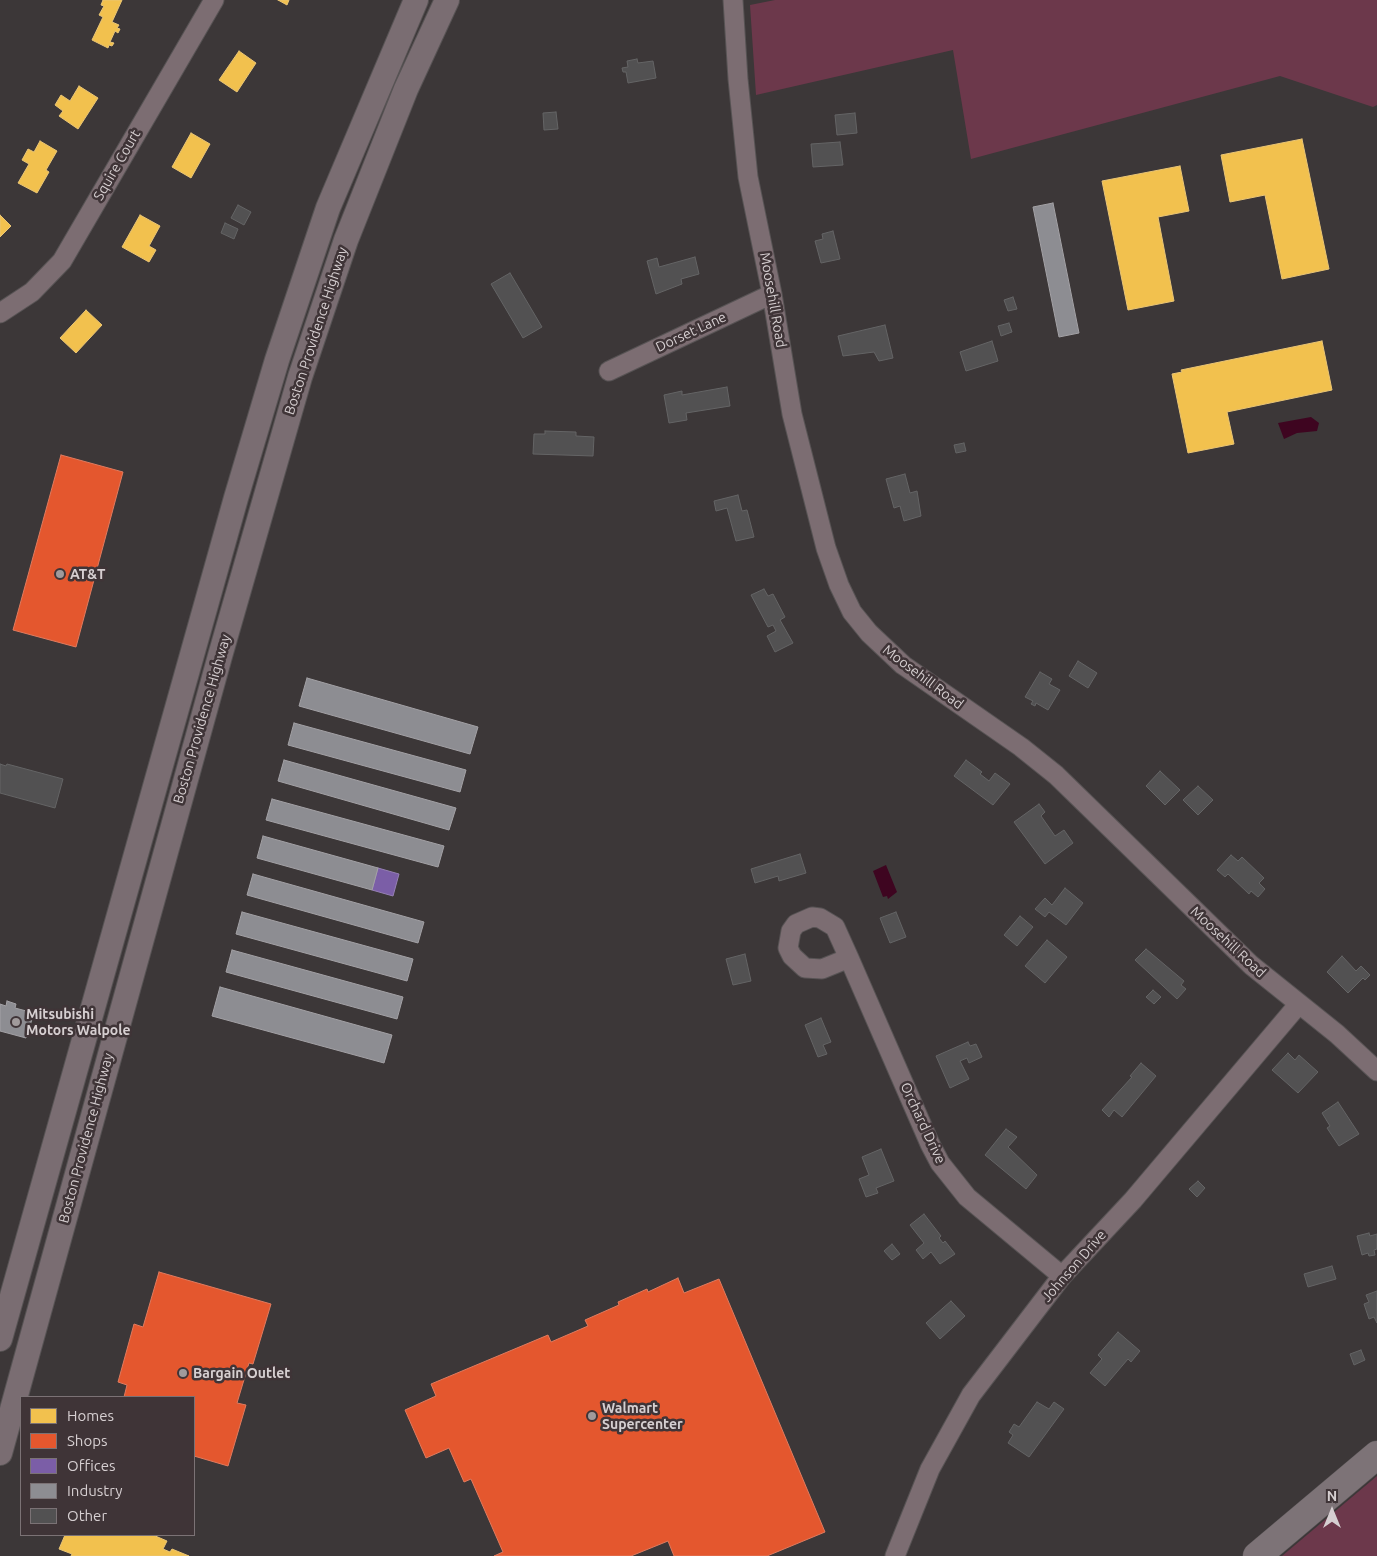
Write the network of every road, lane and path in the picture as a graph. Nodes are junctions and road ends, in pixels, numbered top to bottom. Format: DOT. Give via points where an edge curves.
graph roads {
  1 [pos="214,0"];
  2 [pos="416,0"];
  3 [pos="447,0"];
  4 [pos="733,0"];
  5 [pos="772,294"];
  6 [pos="0,313"];
  7 [pos="609,371"];
  8 [pos="850,958"];
  9 [pos="1298,1005"];
  10 [pos="1377,1072"];
  11 [pos="1062,1276"];
  12 [pos="0,1339"];
  13 [pos="0,1453"];
  14 [pos="1377,1455"];
  15 [pos="894,1556"];
  16 [pos="1257,1556"];
  1 -- 6 [label="street, Squire Court" via="62,260 32,292"];
  2 -- 12 [label="main road, Boston Providence Highway" via="328,208 277,360"];
  3 -- 13 [label="main road, Boston Providence Highway" via="406,89 346,240 300,377"];
  4 -- 5 [label="street, Moosehill Road" via="746,161"];
  5 -- 7 [label="street, Dorset Lane"];
  5 -- 9 [label="street, Moosehill Road" via="805,470 834,569 846,601 860,622 903,665 1056,775 1237,952"];
  8 -- 11 [label="street, Orchard Drive" via="940,1162 967,1197"];
  9 -- 10 [label="street, Moosehill Road" via="1343,1039"];
  9 -- 11 [label="street, Johnson Drive" via="1132,1200"];
  11 -- 15 [label="street, Johnson Drive" via="971,1395 930,1469"];
  14 -- 16 [label="highway"];
}
